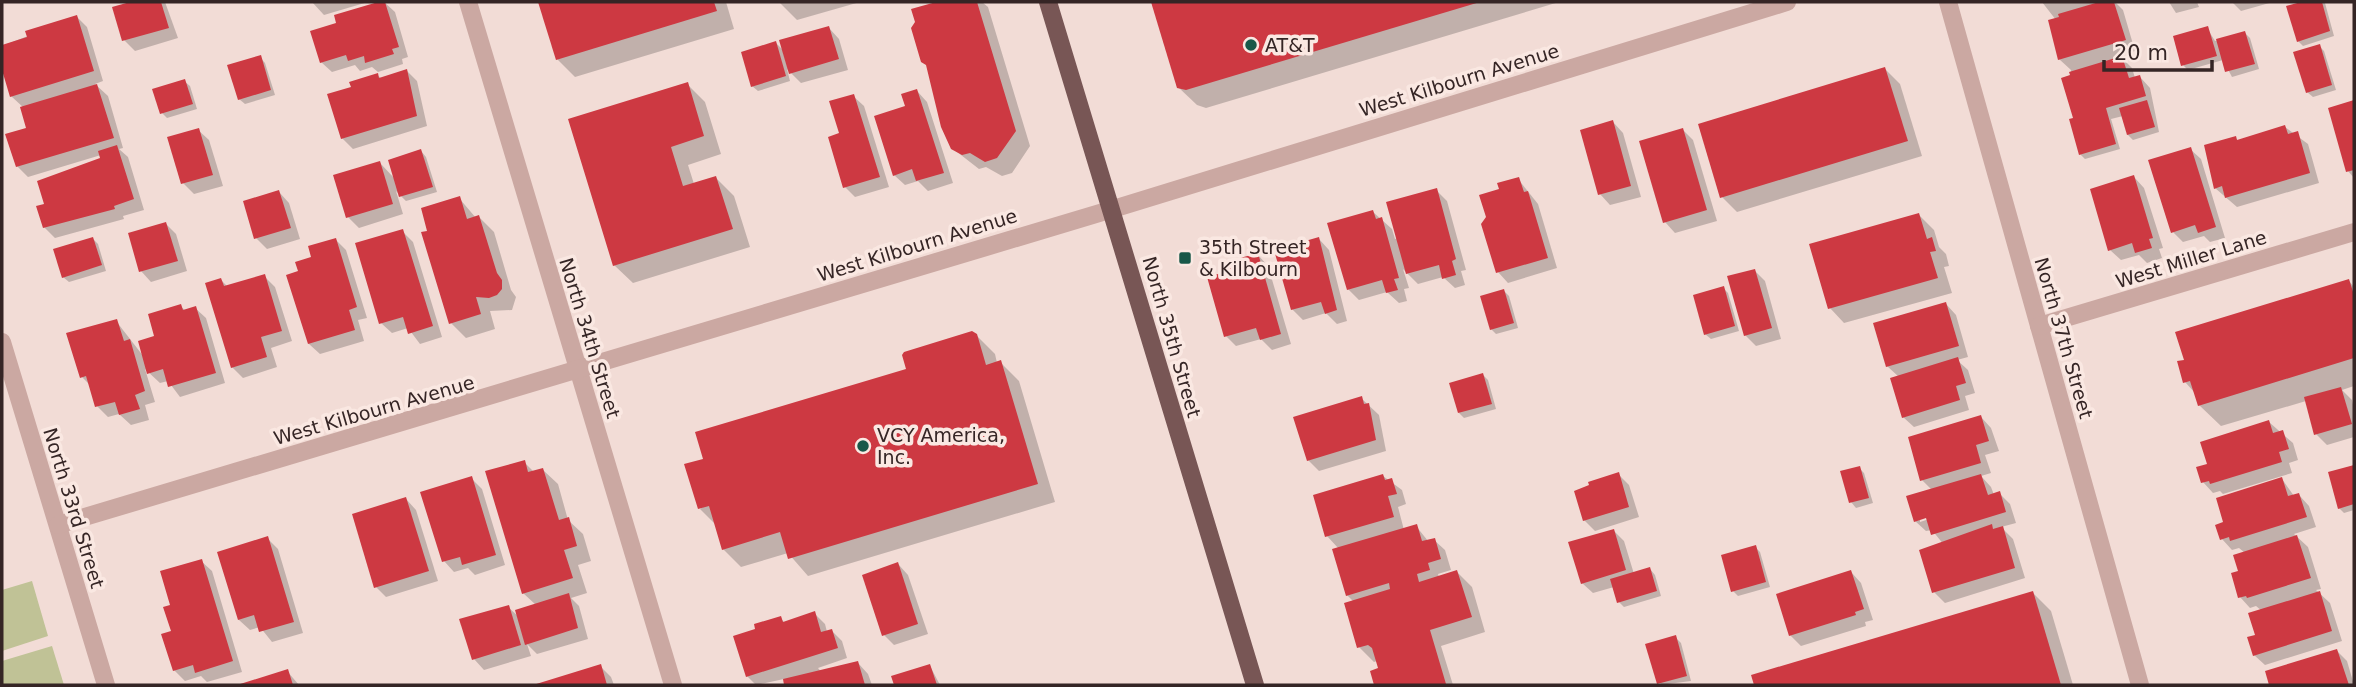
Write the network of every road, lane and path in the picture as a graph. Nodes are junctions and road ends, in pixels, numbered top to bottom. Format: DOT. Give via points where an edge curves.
graph roads {
  1 [pos="468,2"];
  2 [pos="1048,2"];
  3 [pos="1787,2"];
  4 [pos="1948,2"];
  5 [pos="1113,209"];
  6 [pos="2354,232"];
  7 [pos="2039,326"];
  8 [pos="2,342"];
  9 [pos="579,371"];
  10 [pos="58,525"];
  11 [pos="106,685"];
  12 [pos="673,685"];
  13 [pos="1255,685"];
  14 [pos="2140,685"];
  1 -- 9 [label="street, North 34th Street"];
  2 -- 5 [label="main road, North 35th Street"];
  3 -- 5 [label="street, West Kilbourn Avenue"];
  4 -- 7 [label="street, North 37th Street"];
  5 -- 9 [label="street, West Kilbourn Avenue"];
  5 -- 13 [label="main road, North 35th Street"];
  6 -- 7 [label="street, West Miller Lane"];
  7 -- 14 [label="street, North 37th Street"];
  8 -- 10 [label="street, North 33rd Street"];
  9 -- 10 [label="street, West Kilbourn Avenue"];
  9 -- 12 [label="street, North 34th Street"];
  10 -- 11 [label="street, North 33rd Street"];
}
